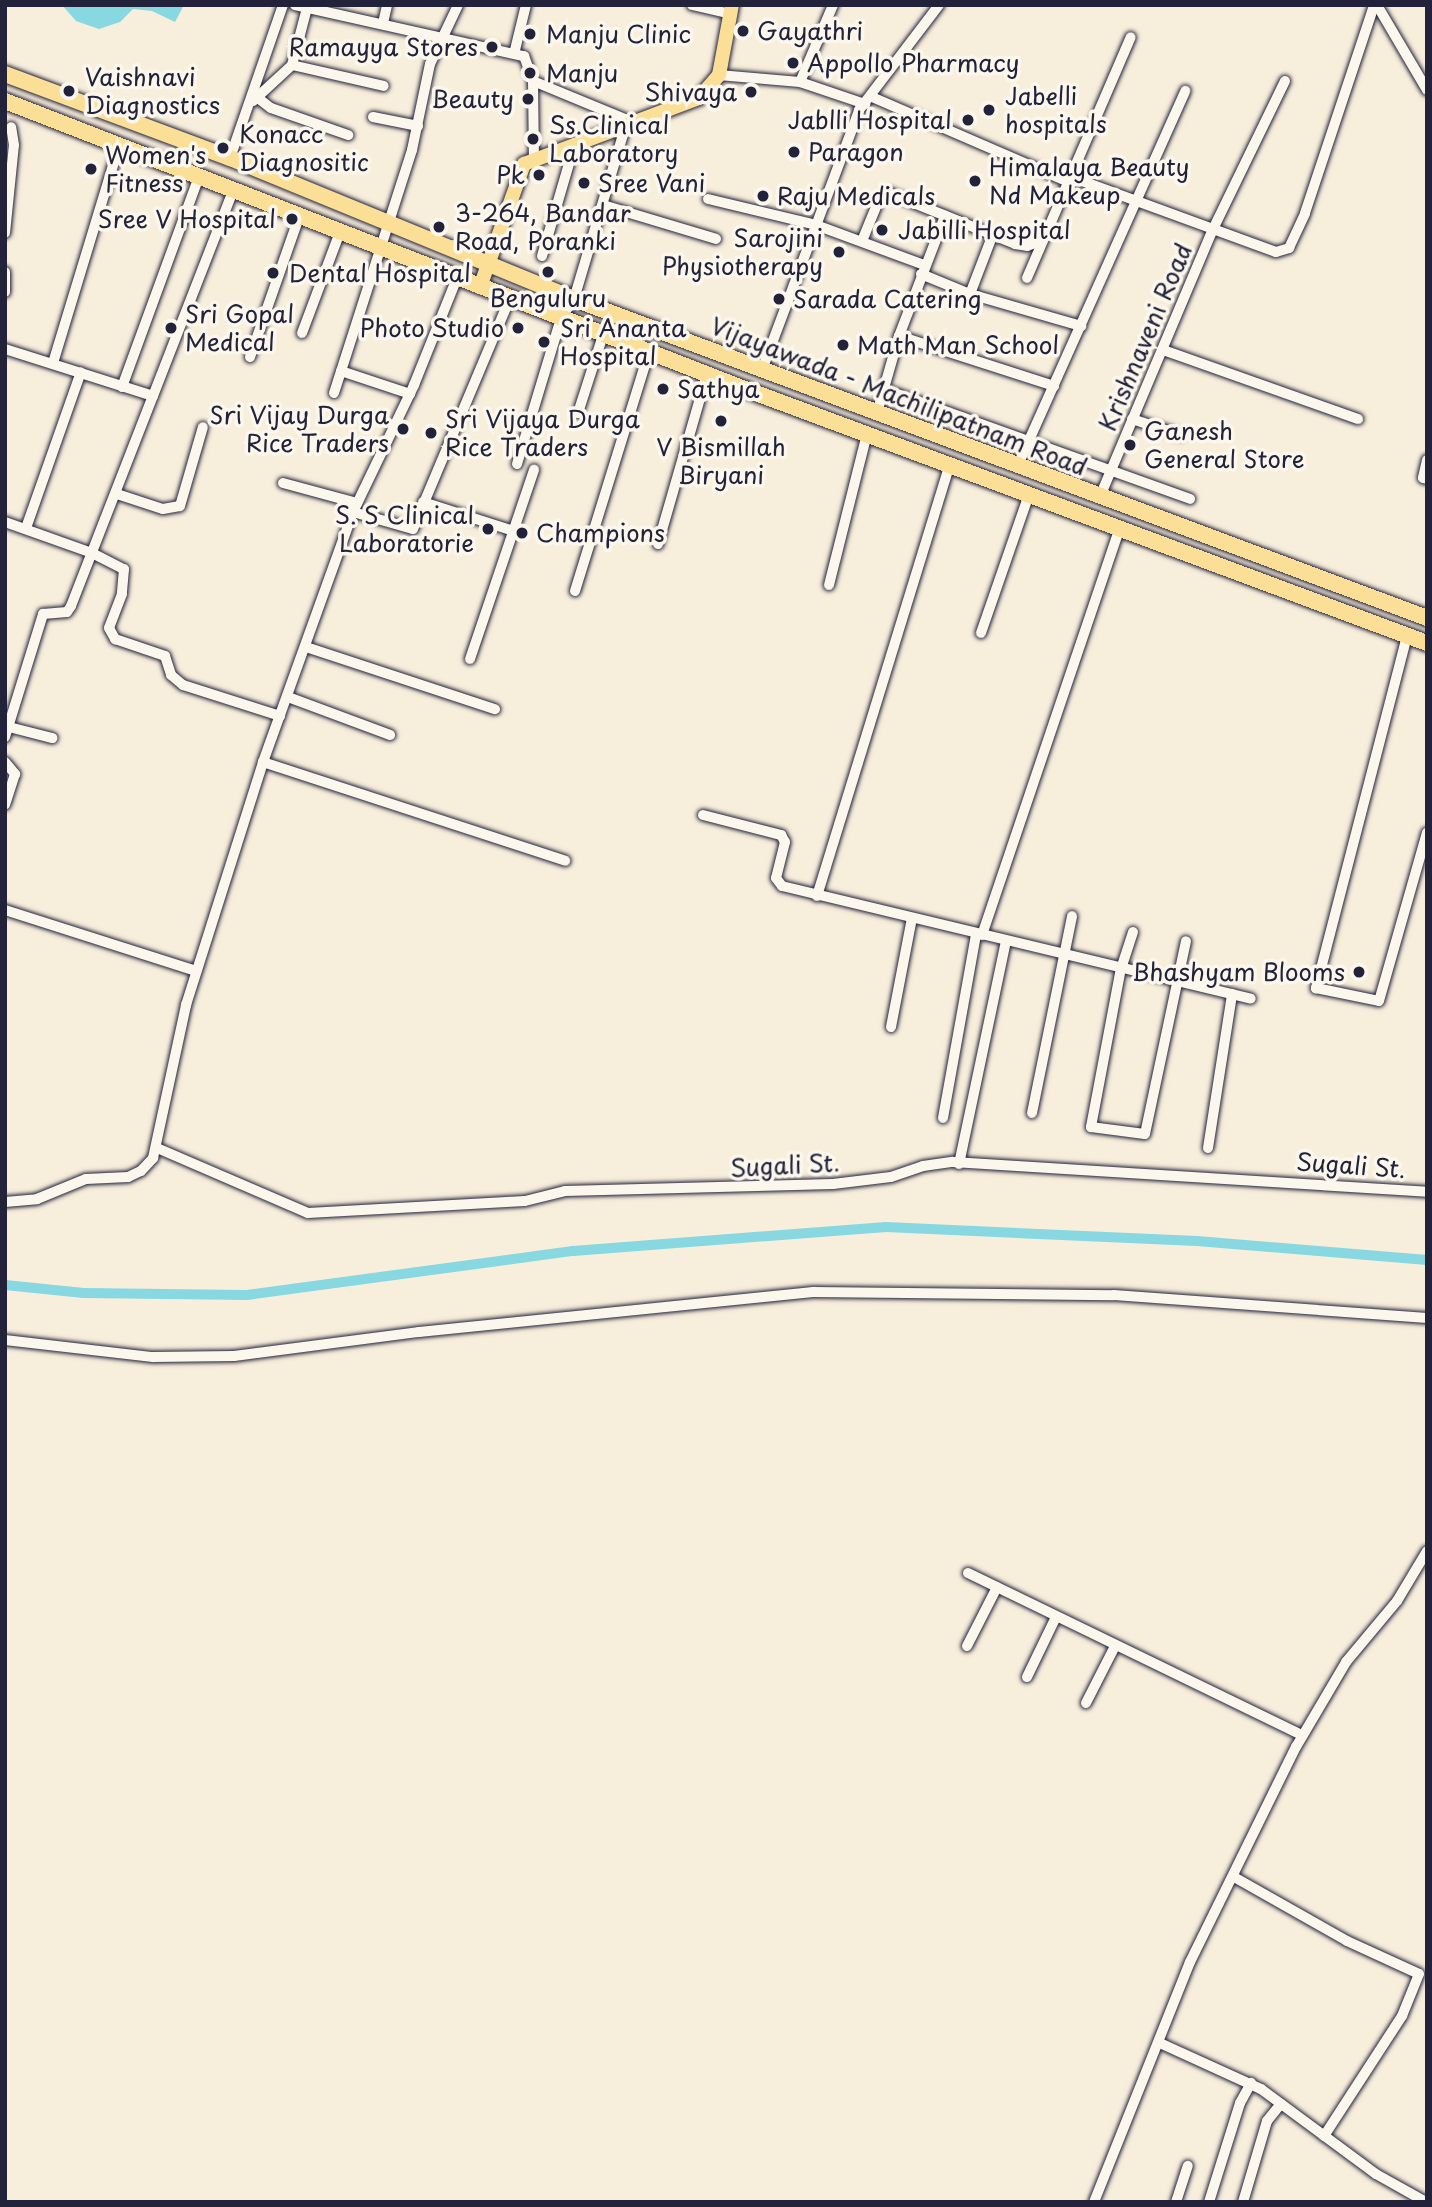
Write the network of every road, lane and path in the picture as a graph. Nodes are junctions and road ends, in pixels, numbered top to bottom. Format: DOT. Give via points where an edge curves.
graph roads {
  1 [pos="283,5"];
  2 [pos="295,5"];
  3 [pos="387,5"];
  4 [pos="458,5"];
  5 [pos="526,5"];
  6 [pos="692,5"];
  7 [pos="833,5"];
  8 [pos="939,5"];
  9 [pos="1375,5"];
  10 [pos="307,8"];
  11 [pos="731,10"];
  12 [pos="383,23"];
  13 [pos="443,37"];
  14 [pos="1131,37"];
  15 [pos="515,50"];
  16 [pos="292,65"];
  17 [pos="5,74"];
  18 [pos="719,75"];
  19 [pos="533,81"];
  20 [pos="1285,81"];
  21 [pos="800,82"];
  22 [pos="384,86"];
  23 [pos="1427,90"];
  24 [pos="1185,91"];
  25 [pos="254,100"];
  26 [pos="868,100"];
  27 [pos="12,104"];
  28 [pos="373,117"];
  29 [pos="418,126"];
  30 [pos="631,126"];
  31 [pos="11,127"];
  32 [pos="348,135"];
  33 [pos="5,139"];
  34 [pos="575,143"];
  35 [pos="119,146"];
  36 [pos="230,158"];
  37 [pos="534,158"];
  38 [pos="200,174"];
  39 [pos="1068,182"];
  40 [pos="234,188"];
  41 [pos="708,199"];
  42 [pos="1137,202"];
  43 [pos="603,205"];
  44 [pos="300,214"];
  45 [pos="945,216"];
  46 [pos="390,225"];
  47 [pos="816,225"];
  48 [pos="1213,229"];
  49 [pos="340,232"];
  50 [pos="5,233"];
  51 [pos="993,234"];
  52 [pos="716,239"];
  53 [pos="1042,240"];
  54 [pos="862,241"];
  55 [pos="379,248"];
  56 [pos="542,256"];
  57 [pos="489,265"];
  58 [pos="923,270"];
  59 [pos="5,272"];
  60 [pos="457,278"];
  61 [pos="1027,278"];
  62 [pos="480,287"];
  63 [pos="5,292"];
  64 [pos="970,294"];
  65 [pos="510,298"];
  66 [pos="574,299"];
  67 [pos="561,318"];
  68 [pos="1081,326"];
  69 [pos="302,333"];
  70 [pos="603,335"];
  71 [pos="899,336"];
  72 [pos="5,349"];
  73 [pos="1163,350"];
  74 [pos="649,352"];
  75 [pos="250,356"];
  76 [pos="53,363"];
  77 [pos="762,370"];
  78 [pos="341,371"];
  79 [pos="81,372"];
  80 [pos="707,374"];
  81 [pos="1054,386"];
  82 [pos="122,387"];
  83 [pos="886,390"];
  84 [pos="334,393"];
  85 [pos="410,394"];
  86 [pos="153,396"];
  87 [pos="578,413"];
  88 [pos="877,413"];
  89 [pos="1132,419"];
  90 [pos="1358,419"];
  91 [pos="204,427"];
  92 [pos="867,434"];
  93 [pos="1181,435"];
  94 [pos="1030,440"];
  95 [pos="1427,460"];
  96 [pos="517,464"];
  97 [pos="950,464"];
  98 [pos="1018,465"];
  99 [pos="1112,468"];
  100 [pos="534,470"];
  101 [pos="1427,479"];
  102 [pos="283,483"];
  103 [pos="117,494"];
  104 [pos="1030,494"];
  105 [pos="1100,497"];
  106 [pos="1190,499"];
  107 [pos="423,502"];
  108 [pos="355,508"];
  109 [pos="5,522"];
  110 [pos="26,528"];
  111 [pos="1120,528"];
  112 [pos="514,531"];
  113 [pos="658,544"];
  114 [pos="92,553"];
  115 [pos="829,585"];
  116 [pos="575,591"];
  117 [pos="1427,618"];
  118 [pos="981,633"];
  119 [pos="1407,636"];
  120 [pos="1427,643"];
  121 [pos="306,647"];
  122 [pos="470,659"];
  123 [pos="288,697"];
  124 [pos="495,709"];
  125 [pos="280,716"];
  126 [pos="6,730"];
  127 [pos="390,735"];
  128 [pos="52,738"];
  129 [pos="5,762"];
  130 [pos="263,762"];
  131 [pos="5,804"];
  132 [pos="703,815"];
  133 [pos="1427,833"];
  134 [pos="565,861"];
  135 [pos="817,896"];
  136 [pos="5,910"];
  137 [pos="1072,915"];
  138 [pos="912,918"];
  139 [pos="1132,932"];
  140 [pos="979,934"];
  141 [pos="1006,941"];
  142 [pos="1186,941"];
  143 [pos="1065,955"];
  144 [pos="1121,968"];
  145 [pos="196,971"];
  146 [pos="1178,982"];
  147 [pos="1232,994"];
  148 [pos="1251,999"];
  149 [pos="891,1027"];
  150 [pos="1032,1114"];
  151 [pos="943,1118"];
  152 [pos="1209,1147"];
  153 [pos="158,1149"];
  154 [pos="959,1164"];
  155 [pos="1427,1192"];
  156 [pos="5,1202"];
  157 [pos="1427,1318"];
  158 [pos="5,1340"];
  159 [pos="1427,1551"];
  160 [pos="968,1573"];
  161 [pos="997,1587"];
  162 [pos="1056,1617"];
  163 [pos="967,1646"];
  164 [pos="1115,1646"];
  165 [pos="1027,1677"];
  166 [pos="1086,1703"];
  167 [pos="1302,1735"];
  168 [pos="1234,1877"];
  169 [pos="1160,2043"];
  170 [pos="1251,2083"];
  171 [pos="1280,2104"];
  172 [pos="1324,2136"];
  173 [pos="1188,2166"];
  174 [pos="1094,2202"];
  175 [pos="1176,2202"];
  176 [pos="1209,2202"];
  177 [pos="1242,2202"];
  178 [pos="1426,2202"];
  1 -- 25 [label="street"];
  2 -- 10 [label="street"];
  3 -- 12 [label="street"];
  4 -- 13 [label="street"];
  5 -- 15 [label="street"];
  6 -- 11 [label="street"];
  7 -- 21 [label="street"];
  8 -- 26 [label="street"];
  9 -- 23 [label="street"];
  9 -- 48 [label="street" via="1289,248 1276,252"];
  10 -- 12 [label="street"];
  10 -- 16 [label="street"];
  11 -- 18 [label="main road"];
  12 -- 13 [label="street"];
  13 -- 15 [label="street"];
  13 -- 29 [label="street" via="430,64"];
  14 -- 39 [label="street"];
  15 -- 19 [label="street" via="531,65"];
  16 -- 22 [label="street"];
  16 -- 25 [label="street"];
  17 -- 36 [label="highway, Vijayawada - Machilipatnam Road"];
  18 -- 21 [label="street, Krishnaveni Road"];
  18 -- 30 [label="main road" via="699,98"];
  19 -- 30 [label="street"];
  19 -- 37 [label="street"];
  20 -- 48 [label="street"];
  21 -- 26 [label="street, Krishnaveni Road"];
  24 -- 42 [label="street"];
  25 -- 32 [label="street"];
  25 -- 36 [label="street"];
  26 -- 39 [label="street, Krishnaveni Road"];
  26 -- 47 [label="street" via="859,110"];
  27 -- 31 [label="street"];
  27 -- 35 [label="highway, Vijayawada - Machilipatnam Road"];
  28 -- 29 [label="street"];
  29 -- 46 [label="street"];
  30 -- 34 [label="main road"];
  30 -- 43 [label="street"];
  31 -- 33 [label="street"];
  31 -- 50 [label="street"];
  34 -- 37 [label="main road"];
  34 -- 56 [label="street"];
  35 -- 38 [label="highway, Vijayawada - Machilipatnam Road"];
  35 -- 76 [label="street"];
  36 -- 46 [label="highway, Vijayawada - Machilipatnam Road"];
  37 -- 57 [label="main road" via="524,164"];
  38 -- 40 [label="highway, Vijayawada - Machilipatnam Road"];
  38 -- 82 [label="street"];
  39 -- 42 [label="street, Krishnaveni Road" via="1082,181"];
  39 -- 53 [label="street"];
  40 -- 44 [label="highway, Vijayawada - Machilipatnam Road"];
  40 -- 86 [label="street"];
  41 -- 47 [label="street"];
  42 -- 48 [label="street, Krishnaveni Road"];
  42 -- 68 [label="street"];
  43 -- 52 [label="street"];
  43 -- 66 [label="street"];
  44 -- 49 [label="highway, Vijayawada - Machilipatnam Road"];
  44 -- 75 [label="street"];
  45 -- 51 [label="street"];
  45 -- 54 [label="street" via="883,194"];
  45 -- 58 [label="street"];
  46 -- 55 [label="street"];
  46 -- 57 [label="highway, Vijayawada - Machilipatnam Road"];
  47 -- 54 [label="street"];
  47 -- 77 [label="street"];
  48 -- 73 [label="street, Krishnaveni Road"];
  49 -- 55 [label="highway, Vijayawada - Machilipatnam Road"];
  49 -- 69 [label="street"];
  51 -- 53 [label="street" via="1027,246"];
  51 -- 64 [label="street"];
  53 -- 61 [label="street"];
  54 -- 58 [label="street"];
  55 -- 60 [label="highway, Vijayawada - Machilipatnam Road"];
  55 -- 78 [label="street"];
  57 -- 62 [label="main road"];
  57 -- 66 [label="highway, Vijayawada - Machilipatnam Road"];
  58 -- 64 [label="street"];
  58 -- 71 [label="street"];
  59 -- 63 [label="street"];
  60 -- 62 [label="highway, Vijayawada - Machilipatnam Road"];
  60 -- 85 [label="street"];
  62 -- 65 [label="highway, Vijayawada - Machilipatnam Road"];
  64 -- 68 [label="street"];
  65 -- 67 [label="highway, Vijayawada - Machilipatnam Road"];
  65 -- 107 [label="street"];
  66 -- 67 [label="street"];
  66 -- 77 [label="highway, Vijayawada - Machilipatnam Road"];
  67 -- 70 [label="highway, Vijayawada - Machilipatnam Road"];
  67 -- 96 [label="street"];
  68 -- 81 [label="street"];
  70 -- 74 [label="highway, Vijayawada - Machilipatnam Road"];
  70 -- 87 [label="street"];
  71 -- 81 [label="street"];
  71 -- 83 [label="street"];
  72 -- 76 [label="street"];
  73 -- 89 [label="street, Krishnaveni Road"];
  73 -- 90 [label="street"];
  74 -- 80 [label="highway, Vijayawada - Machilipatnam Road"];
  74 -- 116 [label="street"];
  76 -- 79 [label="street"];
  77 -- 88 [label="highway, Vijayawada - Machilipatnam Road"];
  78 -- 84 [label="street"];
  78 -- 85 [label="street"];
  79 -- 82 [label="street"];
  79 -- 110 [label="street"];
  80 -- 92 [label="highway, Vijayawada - Machilipatnam Road"];
  80 -- 113 [label="street"];
  81 -- 94 [label="street"];
  82 -- 86 [label="street"];
  83 -- 88 [label="street"];
  83 -- 94 [label="street"];
  85 -- 108 [label="street"];
  86 -- 103 [label="street"];
  88 -- 98 [label="highway, Vijayawada - Machilipatnam Road"];
  89 -- 93 [label="street"];
  89 -- 99 [label="street, Krishnaveni Road"];
  91 -- 103 [label="street" via="180,506 163,509"];
  92 -- 97 [label="highway, Vijayawada - Machilipatnam Road"];
  92 -- 115 [label="street"];
  94 -- 98 [label="street"];
  94 -- 99 [label="street"];
  95 -- 101 [label="street" via="1423,478"];
  97 -- 104 [label="highway, Vijayawada - Machilipatnam Road"];
  97 -- 135 [label="street"];
  98 -- 105 [label="highway, Vijayawada - Machilipatnam Road"];
  99 -- 105 [label="street, Krishnaveni Road"];
  99 -- 106 [label="street"];
  100 -- 112 [label="street"];
  102 -- 108 [label="street"];
  103 -- 114 [label="street"];
  104 -- 111 [label="highway, Vijayawada - Machilipatnam Road"];
  104 -- 118 [label="street"];
  105 -- 117 [label="highway, Vijayawada - Machilipatnam Road"];
  107 -- 108 [label="street" via="413,529 406,530"];
  107 -- 112 [label="street"];
  108 -- 121 [label="street"];
  109 -- 110 [label="street"];
  110 -- 114 [label="street"];
  111 -- 119 [label="highway, Vijayawada - Machilipatnam Road"];
  111 -- 140 [label="street"];
  112 -- 122 [label="street"];
  114 -- 125 [label="street" via="124,569 110,628 115,639 165,656 171,675 183,685"];
  114 -- 126 [label="street" via="67,612 43,614"];
  119 -- 120 [label="highway, Vijayawada - Machilipatnam Road"];
  119 -- 133 [label="street" via="1316,988 1379,1001"];
  121 -- 123 [label="street"];
  121 -- 124 [label="street"];
  123 -- 125 [label="street"];
  123 -- 127 [label="street"];
  125 -- 130 [label="street"];
  126 -- 128 [label="street"];
  129 -- 131 [label="street" via="15,774"];
  130 -- 134 [label="street"];
  130 -- 145 [label="street"];
  132 -- 135 [label="street" via="781,835 785,842 779,884"];
  135 -- 138 [label="street"];
  136 -- 145 [label="street"];
  137 -- 143 [label="street"];
  138 -- 140 [label="street"];
  138 -- 149 [label="street"];
  139 -- 144 [label="street"];
  140 -- 141 [label="street"];
  140 -- 151 [label="street"];
  141 -- 143 [label="street"];
  141 -- 154 [label="street"];
  142 -- 146 [label="street"];
  143 -- 144 [label="street"];
  143 -- 150 [label="street"];
  144 -- 146 [label="street"];
  144 -- 146 [label="street" via="1091,1127 1144,1134"];
  145 -- 153 [label="street"];
  146 -- 147 [label="street"];
  147 -- 148 [label="street"];
  147 -- 152 [label="street"];
  153 -- 154 [label="street, Sugali St." via="308,1213 357,1214 526,1201 565,1191 842,1183 891,1177 937,1164"];
  153 -- 156 [label="street" via="148,1166 128,1177 86,1179 37,1199"];
  154 -- 155 [label="street, Sugali St."];
  157 -- 158 [label="street" via="1114,1295 813,1292 234,1356 153,1357"];
  159 -- 167 [label="street" via="1396,1601 1346,1662"];
  160 -- 161 [label="street"];
  161 -- 162 [label="street"];
  161 -- 163 [label="street"];
  162 -- 164 [label="street"];
  162 -- 165 [label="street"];
  164 -- 166 [label="street"];
  164 -- 167 [label="street"];
  167 -- 168 [label="street"];
  168 -- 169 [label="street" via="1190,1962"];
  168 -- 172 [label="street" via="1348,1941 1419,1974 1402,2016"];
  169 -- 170 [label="street"];
  169 -- 174 [label="street"];
  170 -- 171 [label="street"];
  170 -- 176 [label="street" via="1240,2103"];
  171 -- 172 [label="street"];
  171 -- 177 [label="street" via="1267,2121"];
  172 -- 178 [label="street"];
  173 -- 175 [label="street"];
}
